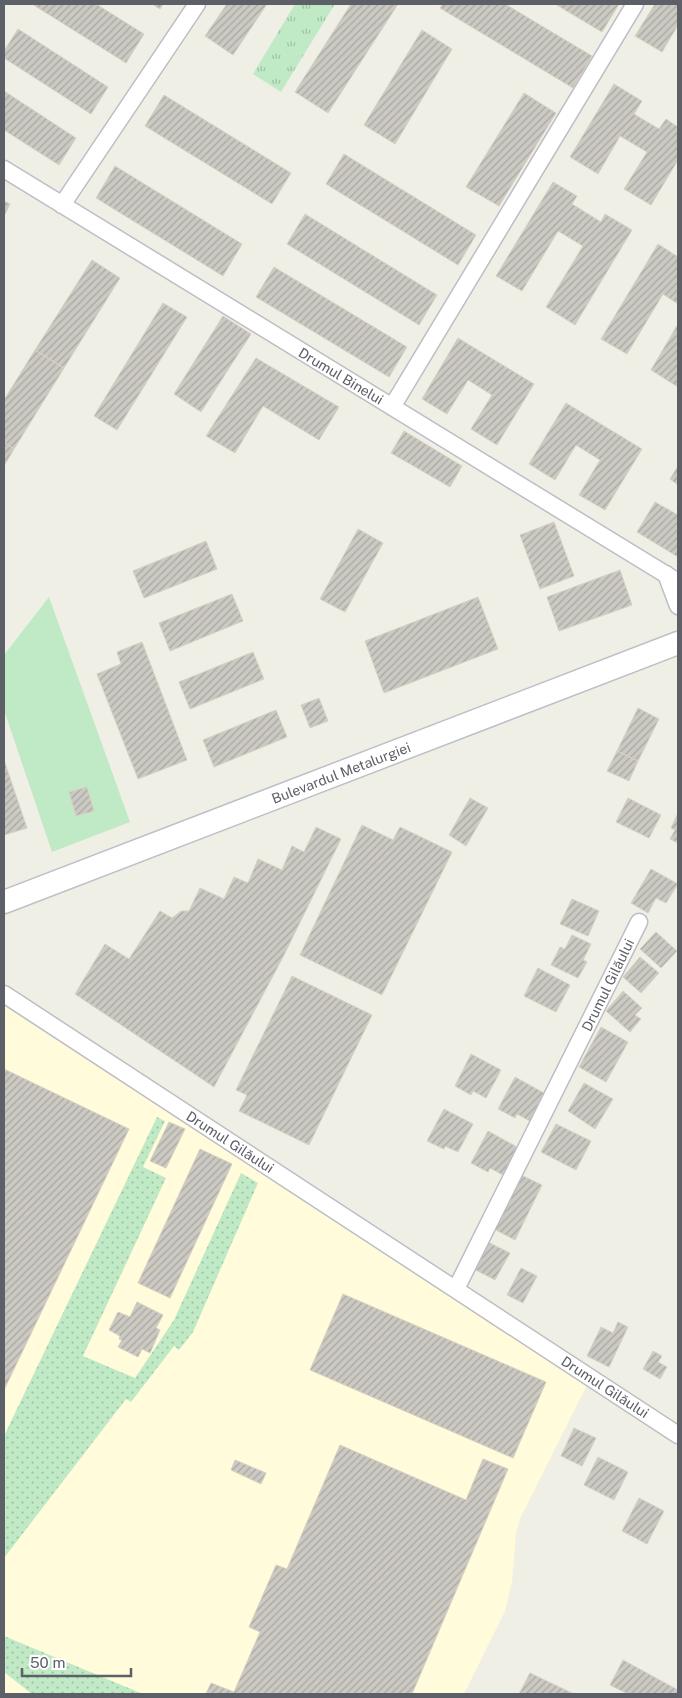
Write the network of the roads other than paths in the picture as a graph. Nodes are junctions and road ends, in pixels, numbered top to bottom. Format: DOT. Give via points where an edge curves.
graph roads {
  1 [pos="197,4"];
  2 [pos="635,4"];
  3 [pos="4,169"];
  4 [pos="62,206"];
  5 [pos="392,406"];
  6 [pos="672,578"];
  7 [pos="678,606"];
  8 [pos="678,642"];
  9 [pos="4,902"];
  10 [pos="639,922"];
  11 [pos="4,994"];
  12 [pos="456,1289"];
  13 [pos="678,1435"];
  1 -- 4 [label="street"];
  2 -- 5 [label="street"];
  3 -- 4 [label="street, Drumul Binelui"];
  4 -- 5 [label="street, Drumul Binelui"];
  5 -- 6 [label="street, Drumul Binelui"];
  6 -- 7 [label="street"];
  8 -- 9 [label="main road, Bulevardul Metalurgiei"];
  10 -- 12 [label="street, Drumul Gilăului"];
  11 -- 12 [label="street, Drumul Gilăului"];
  12 -- 13 [label="street, Drumul Gilăului"];
}
